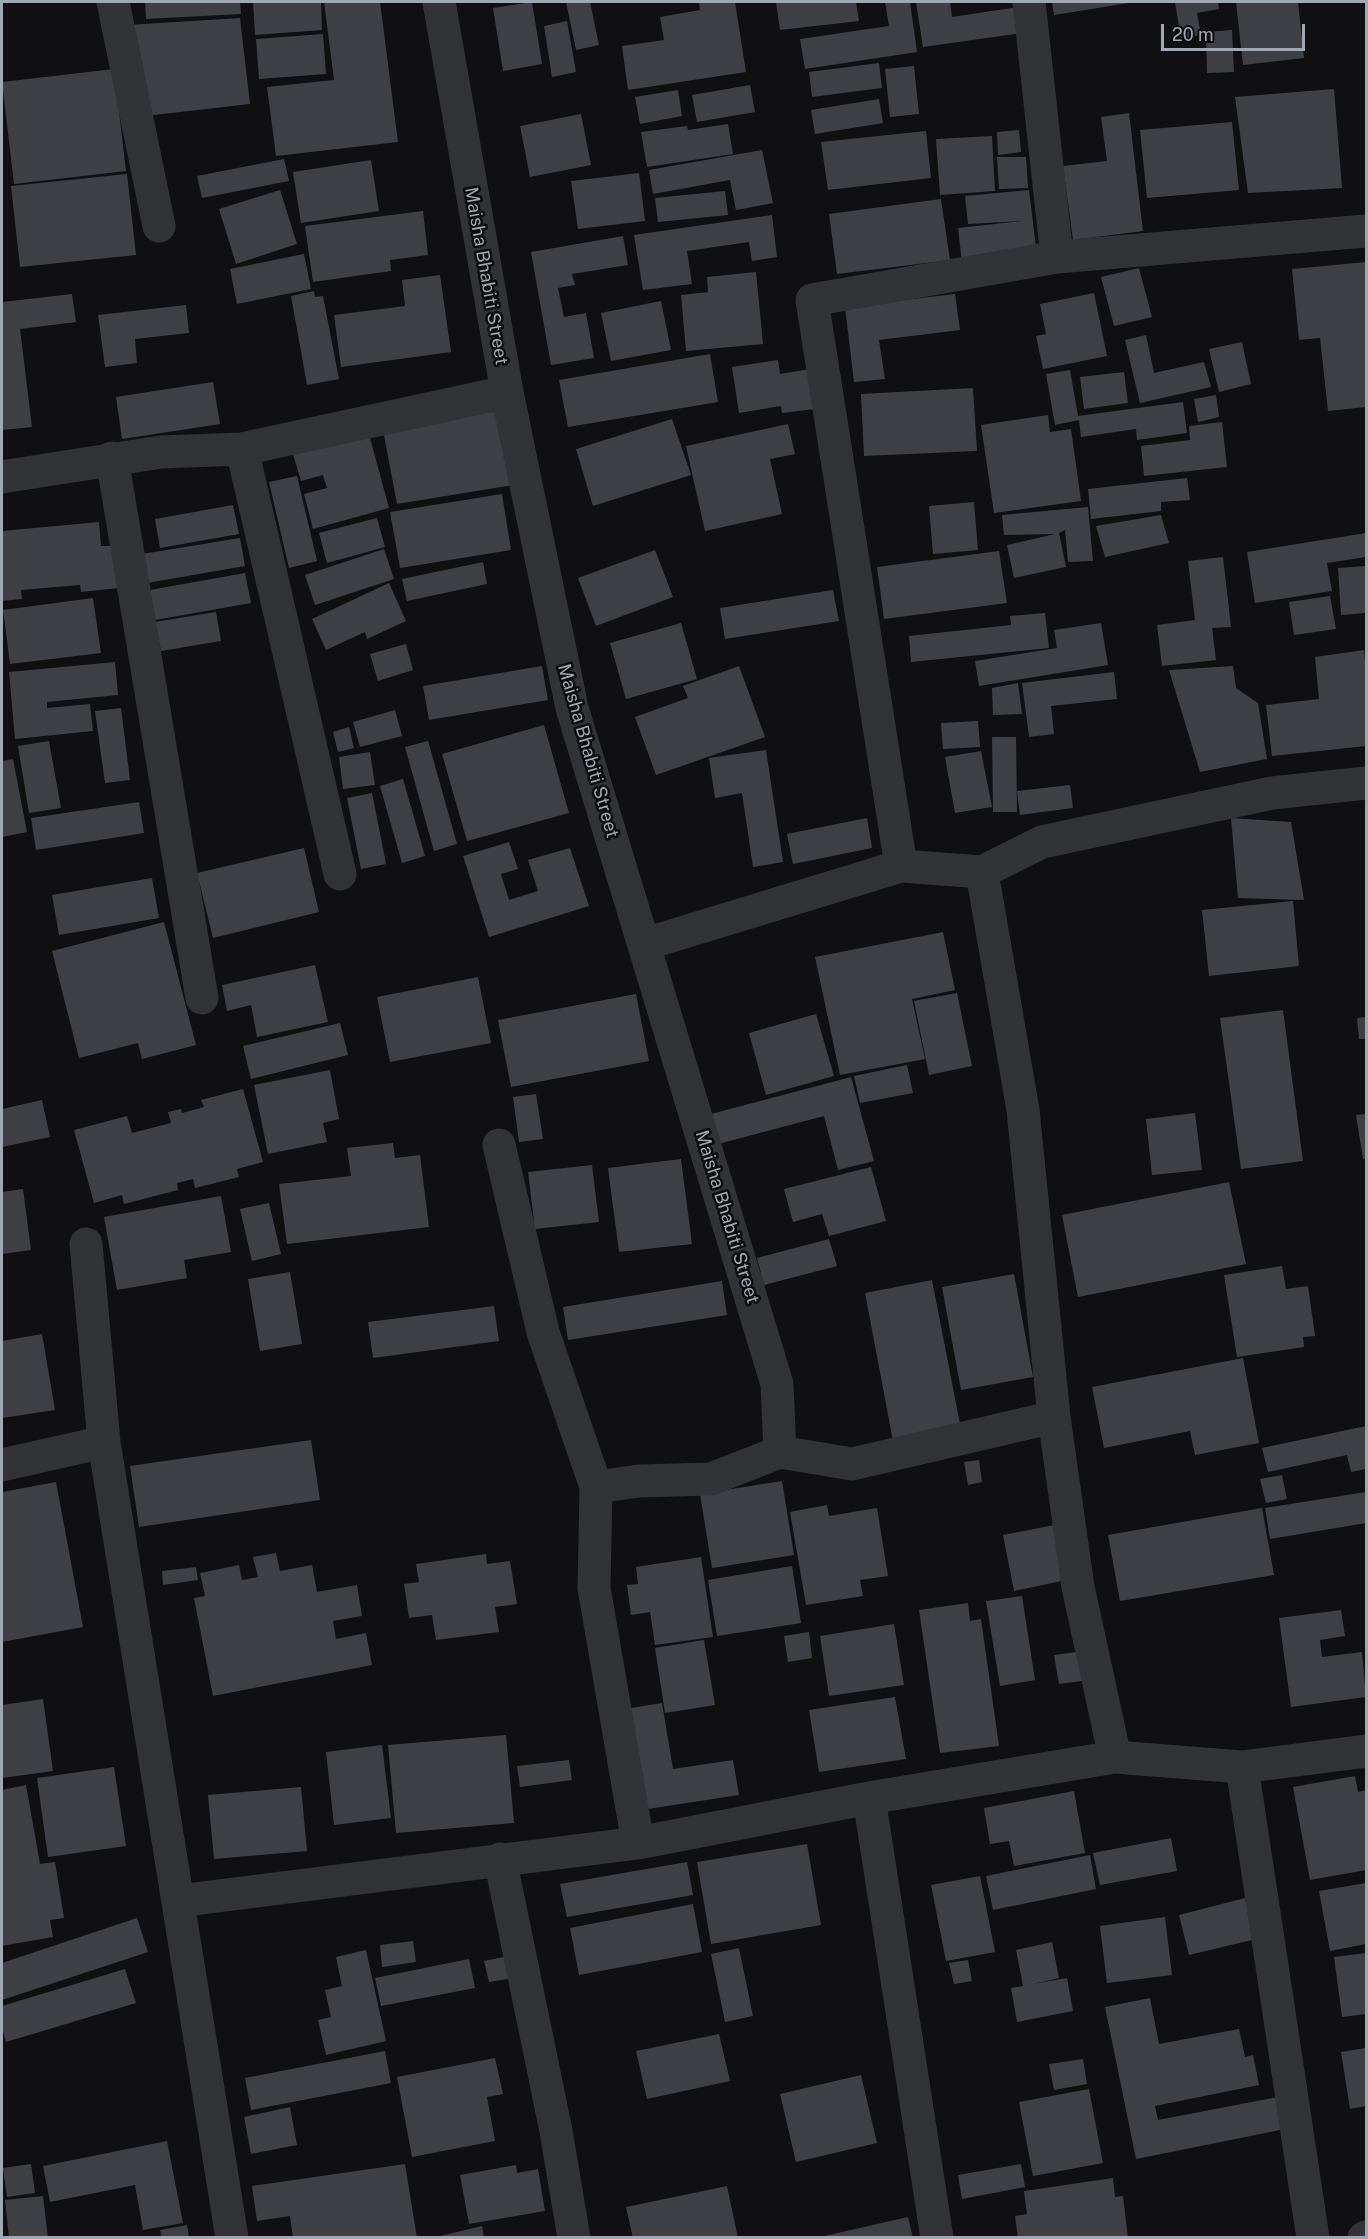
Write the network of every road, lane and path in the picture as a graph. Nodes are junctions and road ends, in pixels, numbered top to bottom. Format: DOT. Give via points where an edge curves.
graph roads {
  1 [pos="113,2"];
  2 [pos="439,2"];
  3 [pos="1029,2"];
  4 [pos="159,226"];
  5 [pos="1366,231"];
  6 [pos="1058,257"];
  7 [pos="507,392"];
  8 [pos="242,449"];
  9 [pos="112,458"];
  10 [pos="2,477"];
  11 [pos="1366,783"];
  12 [pos="901,866"];
  13 [pos="982,872"];
  14 [pos="340,874"];
  15 [pos="645,944"];
  16 [pos="202,998"];
  17 [pos="499,1145"];
  18 [pos="86,1244"];
  19 [pos="1054,1417"];
  20 [pos="104,1442"];
  21 [pos="780,1452"];
  22 [pos="2,1465"];
  23 [pos="596,1487"];
  24 [pos="1366,1751"];
  25 [pos="1115,1757"];
  26 [pos="1242,1767"];
  27 [pos="869,1798"];
  28 [pos="638,1843"];
  29 [pos="500,1859"];
  30 [pos="178,1901"];
  31 [pos="232,2238"];
  32 [pos="574,2238"];
  33 [pos="938,2238"];
  34 [pos="1313,2238"];
  1 -- 4 [label="street"];
  2 -- 7 [label="street, Maisha Bhabiti Street"];
  3 -- 6 [label="street"];
  5 -- 6 [label="street"];
  6 -- 12 [label="street" via="812,300"];
  7 -- 8 [label="street"];
  7 -- 15 [label="street, Maisha Bhabiti Street" via="572,708"];
  8 -- 9 [label="street"];
  8 -- 14 [label="street"];
  9 -- 10 [label="street"];
  9 -- 16 [label="street"];
  11 -- 13 [label="street" via="1272,793 1042,842"];
  12 -- 13 [label="street"];
  12 -- 15 [label="street"];
  13 -- 19 [label="street" via="1023,1110"];
  15 -- 21 [label="street, Maisha Bhabiti Street" via="777,1384"];
  17 -- 23 [label="street" via="543,1332"];
  18 -- 20 [label="street"];
  19 -- 21 [label="street" via="852,1464"];
  19 -- 25 [label="street" via="1078,1587"];
  20 -- 22 [label="street"];
  20 -- 30 [label="street"];
  21 -- 23 [label="street" via="711,1479 639,1481"];
  23 -- 28 [label="street" via="594,1588"];
  24 -- 26 [label="street"];
  25 -- 26 [label="street"];
  25 -- 27 [label="street"];
  26 -- 34 [label="street"];
  27 -- 28 [label="street"];
  27 -- 33 [label="street"];
  28 -- 29 [label="street"];
  29 -- 30 [label="street"];
  29 -- 32 [label="street"];
  30 -- 31 [label="street"];
}
